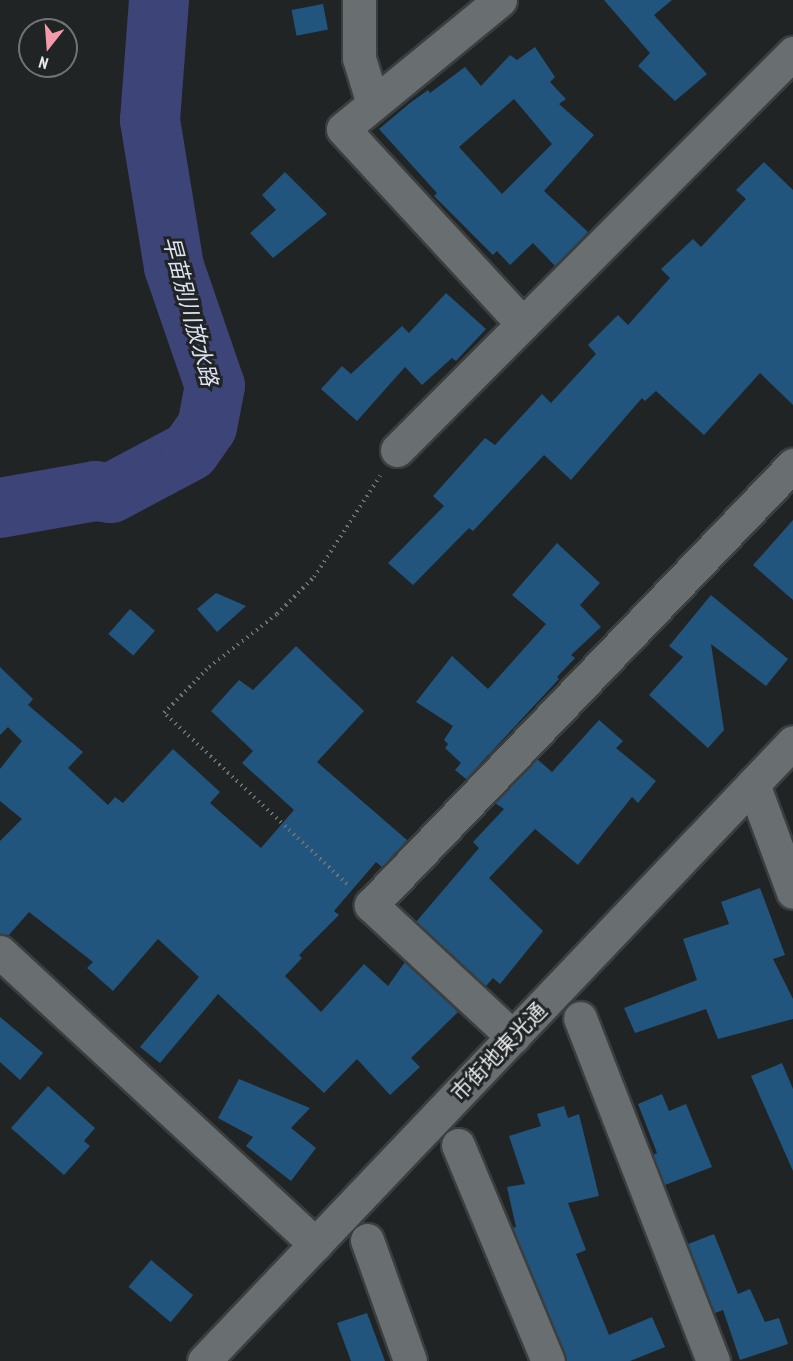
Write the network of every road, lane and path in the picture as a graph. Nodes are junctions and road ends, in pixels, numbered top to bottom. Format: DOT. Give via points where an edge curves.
graph roads {
  1 [pos="359,0"];
  2 [pos="500,0"];
  3 [pos="793,53"];
  4 [pos="373,104"];
  5 [pos="523,324"];
  6 [pos="397,450"];
  7 [pos="793,465"];
  8 [pos="793,742"];
  9 [pos="753,784"];
  10 [pos="793,892"];
  11 [pos="370,906"];
  12 [pos="0,952"];
  13 [pos="580,1018"];
  14 [pos="513,1037"];
  15 [pos="458,1145"];
  16 [pos="368,1240"];
  17 [pos="315,1244"];
  18 [pos="204,1361"];
  19 [pos="410,1361"];
  20 [pos="548,1361"];
  21 [pos="713,1361"];
  1 -- 4 [label="street" via="359,58"];
  2 -- 4 [label="street"];
  3 -- 5 [label="street"];
  4 -- 5 [label="street" via="344,129"];
  5 -- 6 [label="street"];
  6 -- 11 [label="path" via="314,577 277,614 209,667 164,713"];
  7 -- 11 [label="street"];
  8 -- 9 [label="street, 市街地東光通"];
  9 -- 10 [label="street"];
  9 -- 14 [label="street, 市街地東光通"];
  11 -- 14 [label="street"];
  12 -- 17 [label="street"];
  13 -- 21 [label="street"];
  14 -- 17 [label="street, 市街地東光通"];
  15 -- 20 [label="street"];
  16 -- 19 [label="street"];
  17 -- 18 [label="street, 市街地東光通"];
}
